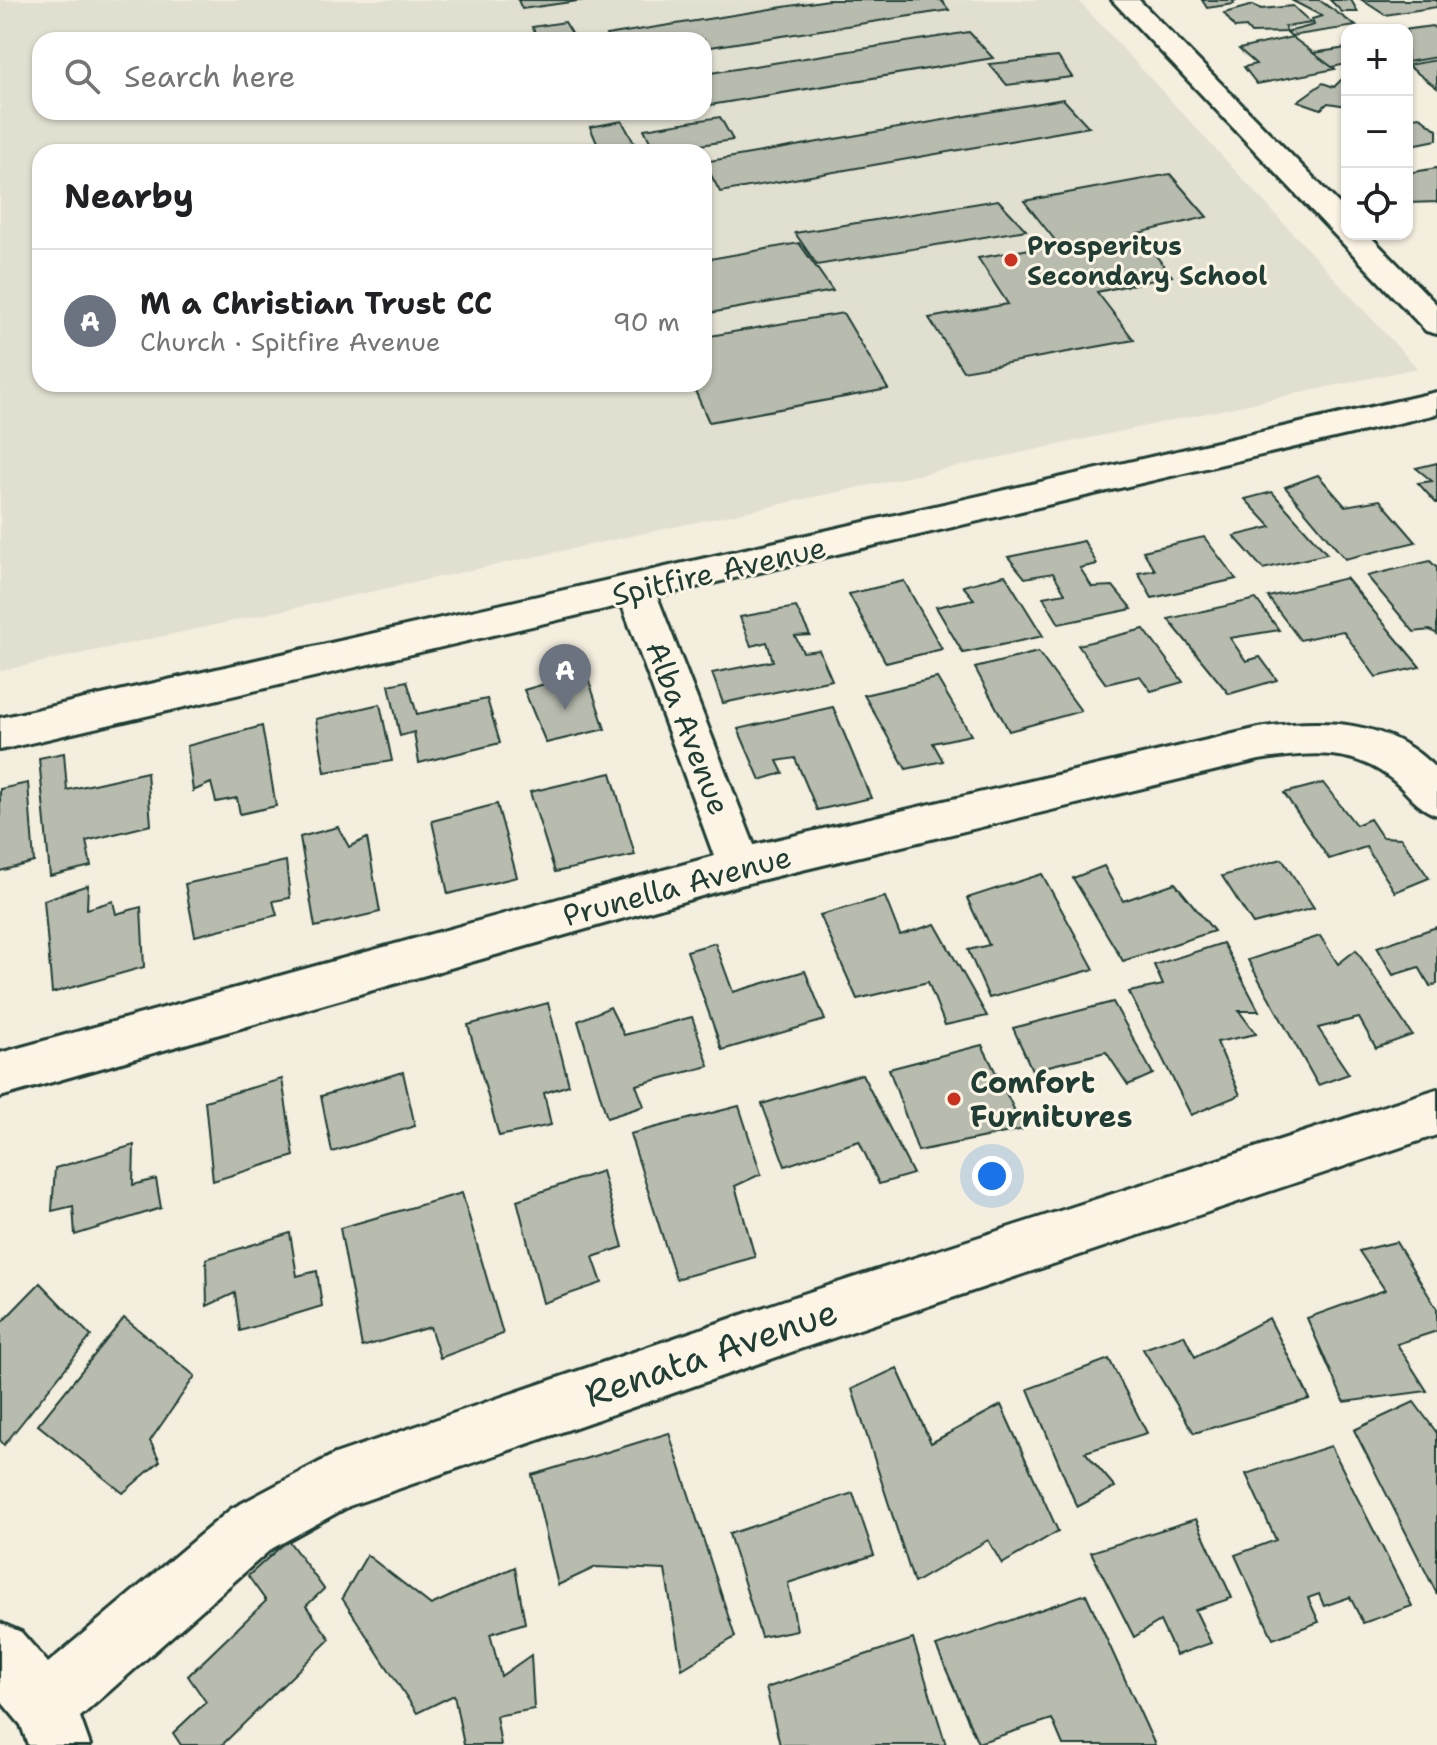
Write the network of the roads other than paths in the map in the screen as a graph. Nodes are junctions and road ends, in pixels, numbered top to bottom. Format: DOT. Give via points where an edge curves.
graph roads {
  1 [pos="1125,0"];
  2 [pos="1341,224"];
  3 [pos="1357,240"];
  4 [pos="1437,324"];
  5 [pos="1437,403"];
  6 [pos="636,590"];
  7 [pos="0,734"];
  8 [pos="1437,798"];
  9 [pos="740,867"];
  10 [pos="0,1075"];
  11 [pos="1437,1112"];
  12 [pos="0,1653"];
  13 [pos="52,1726"];
  1 -- 2 [label="street"];
  3 -- 4 [label="street"];
  5 -- 6 [label="street, Spitfire Avenue"];
  6 -- 7 [label="street, Spitfire Avenue"];
  6 -- 9 [label="street, Alba Avenue"];
  8 -- 9 [label="street, Prunella Avenue" via="1397,758 1329,735 1259,744"];
  9 -- 10 [label="street, Prunella Avenue"];
  11 -- 13 [label="street, Renata Avenue" via="335,1482 251,1529"];
  12 -- 13 [label="street"];
}
